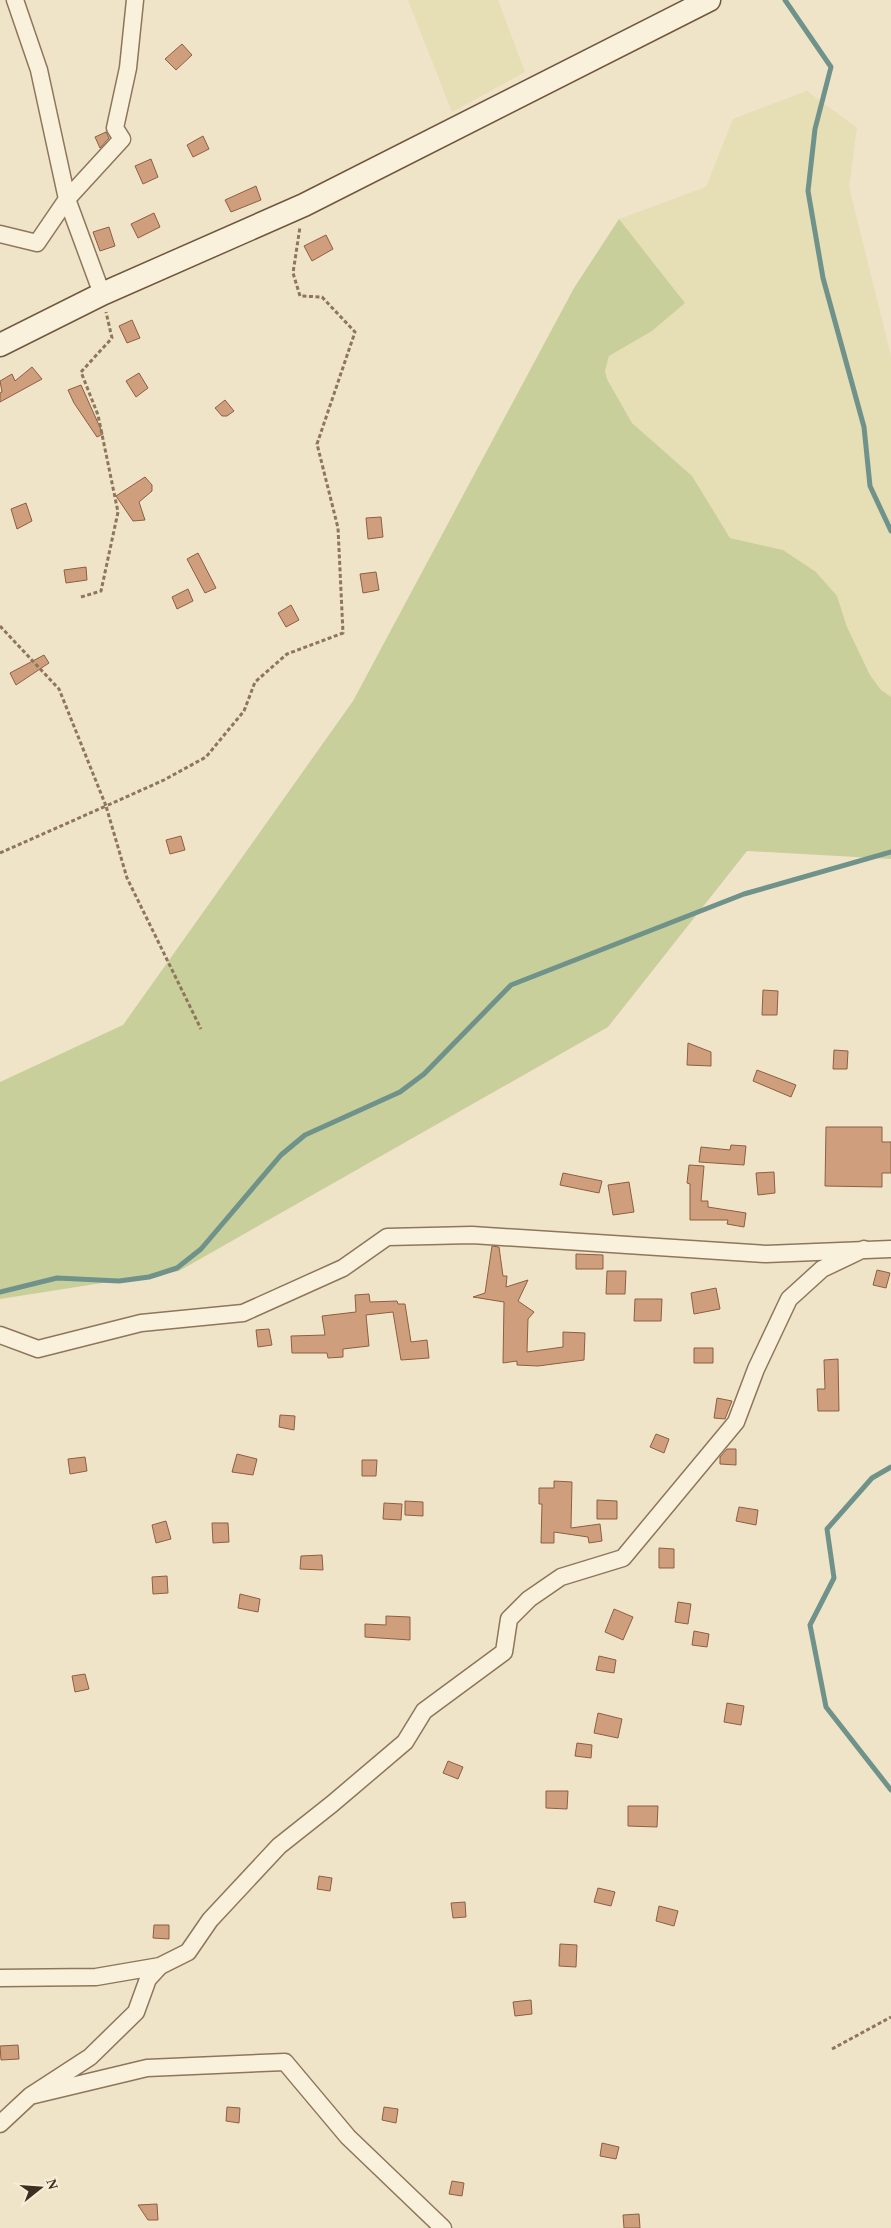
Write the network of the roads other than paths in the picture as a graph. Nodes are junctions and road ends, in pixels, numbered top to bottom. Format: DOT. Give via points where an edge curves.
graph roads {
  1 [pos="15,0"];
  2 [pos="135,0"];
  3 [pos="708,0"];
  4 [pos="67,199"];
  5 [pos="0,234"];
  6 [pos="102,294"];
  7 [pos="0,345"];
  8 [pos="864,1249"];
  9 [pos="891,1249"];
  10 [pos="0,1335"];
  11 [pos="160,1966"];
  12 [pos="0,1978"];
  13 [pos="30,2096"];
  14 [pos="0,2124"];
  15 [pos="443,2228"];
  1 -- 4 [label="street" via="39,70"];
  2 -- 4 [label="street" via="128,68 115,128 122,140"];
  3 -- 6 [label="main road" via="304,204"];
  4 -- 5 [label="street" via="37,243"];
  4 -- 6 [label="street"];
  6 -- 7 [label="main road"];
  8 -- 9 [label="street"];
  8 -- 10 [label="street" via="766,1254 472,1234 387,1237 343,1268 243,1313 141,1323 38,1349"];
  8 -- 11 [label="street" via="822,1269 789,1299 756,1369 736,1422 623,1558 561,1577 529,1599 509,1619 504,1652 424,1711 405,1742 279,1846 210,1920 188,1952"];
  11 -- 12 [label="street" via="96,1977"];
  11 -- 13 [label="street" via="148,1979 136,2012 90,2057"];
  13 -- 14 [label="street"];
  13 -- 15 [label="street" via="147,2068 285,2062 348,2137"];
}
